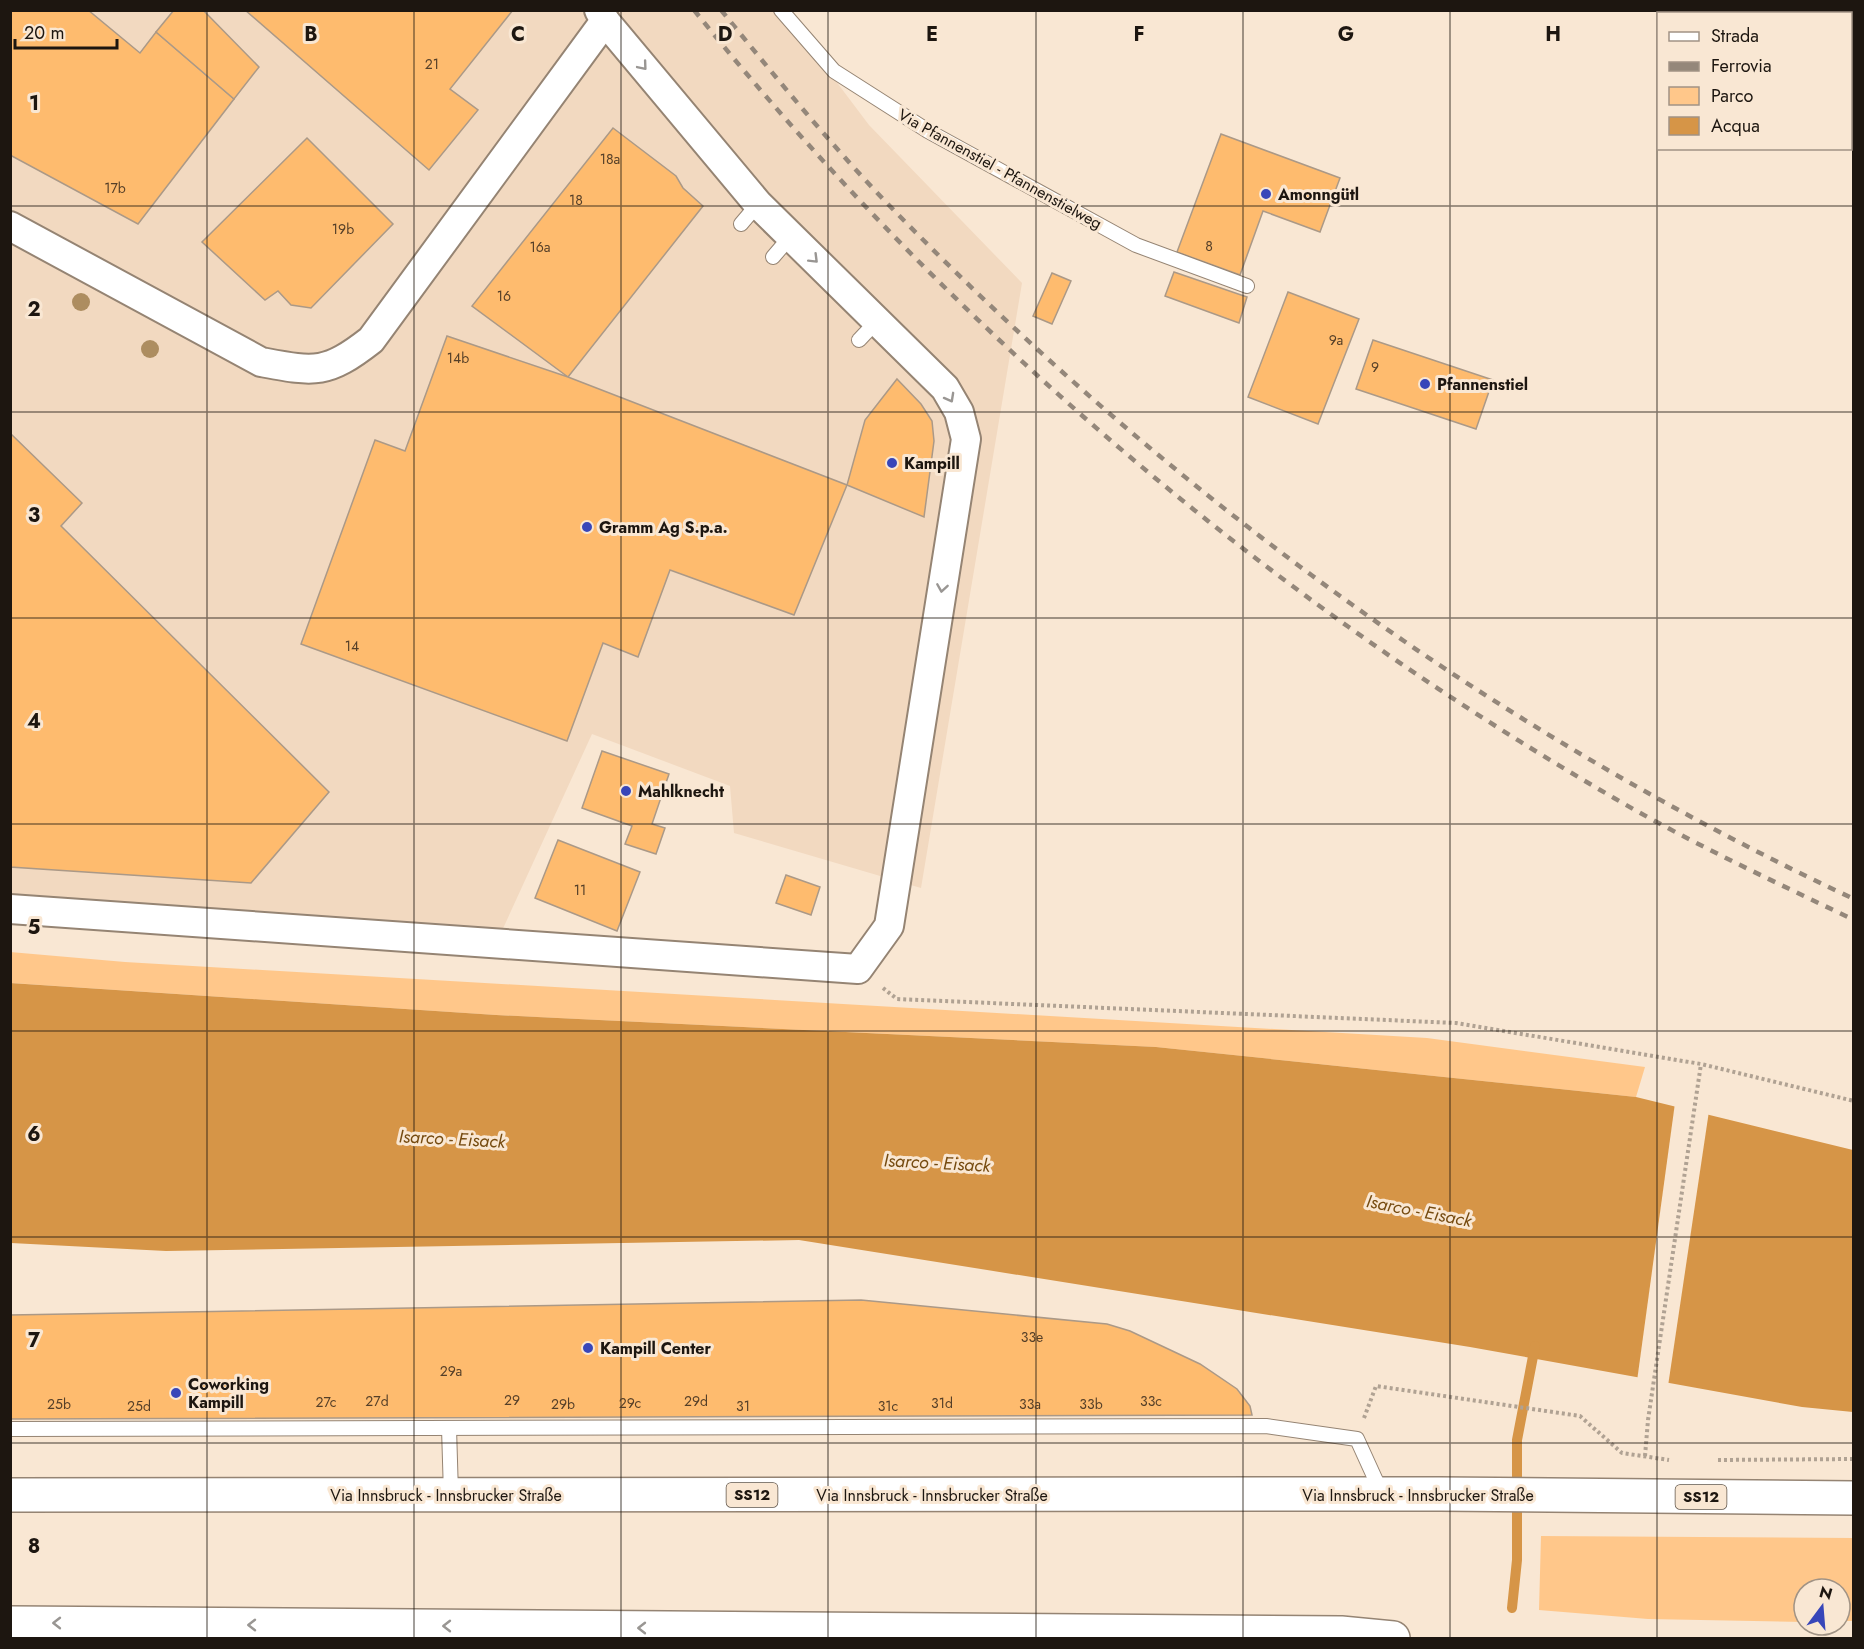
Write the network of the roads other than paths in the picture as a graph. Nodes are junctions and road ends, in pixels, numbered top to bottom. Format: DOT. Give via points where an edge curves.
graph roads {
  1 [pos="781,10"];
  2 [pos="602,16"];
  3 [pos="10,226"];
  4 [pos="1247,285"];
  5 [pos="10,909"];
  6 [pos="449,1428"];
  7 [pos="10,1429"];
  8 [pos="1382,1494"];
  9 [pos="451,1495"];
  10 [pos="10,1496"];
  11 [pos="1854,1498"];
  12 [pos="10,1623"];
  13 [pos="1393,1638"];
  1 -- 4 [label="lane, Via Pfannenstiel - Pfannenstielweg" via="834,71 928,131 1136,245"];
  2 -- 3 [label="street" via="371,340 344,361 308,371 261,362"];
  2 -- 5 [label="street, one-way" via="749,214 868,331 945,388 959,412 966,439 889,926 858,969"];
  6 -- 7 [label="lane"];
  6 -- 8 [label="lane" via="1266,1426 1357,1439"];
  6 -- 9 [label="lane"];
  8 -- 9 [label="main road, Via Innsbruck - Innsbrucker Straße / SS12"];
  8 -- 11 [label="main road, Via Innsbruck - Innsbrucker Straße / SS12"];
  9 -- 10 [label="main road, Via Innsbruck - Innsbrucker Straße / SS12"];
  13 -- 12 [label="main road, one-way" via="1330,1633"];
}
